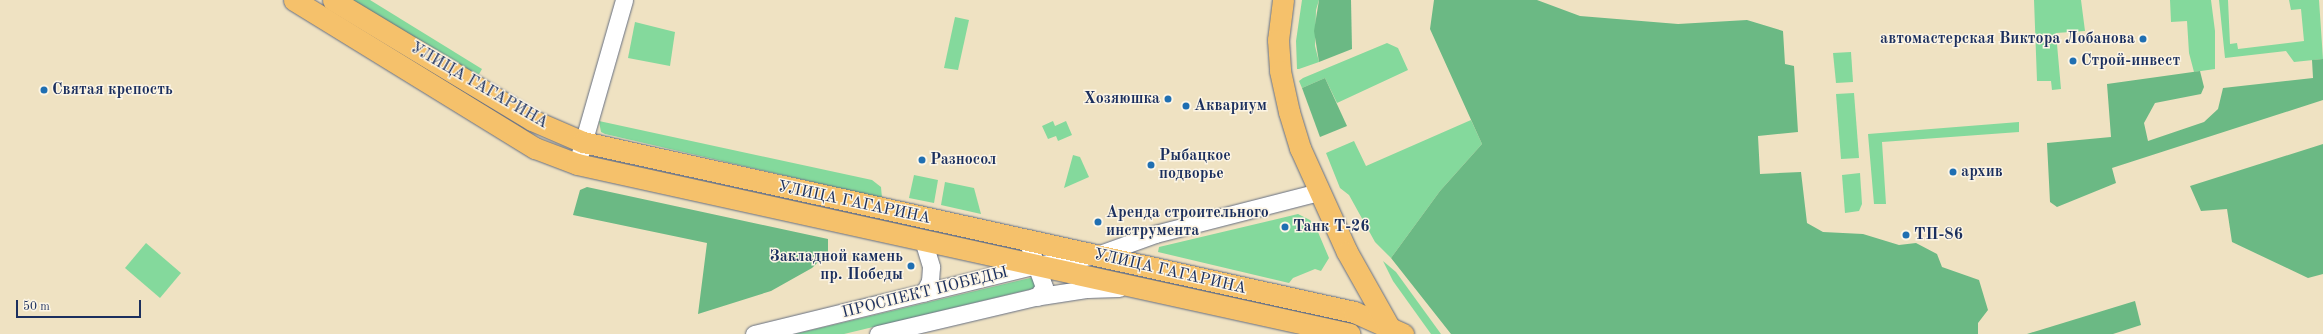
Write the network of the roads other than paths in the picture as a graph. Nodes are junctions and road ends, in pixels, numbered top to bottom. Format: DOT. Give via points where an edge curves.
graph roads {
  1 [pos="294,0"];
  2 [pos="333,0"];
  3 [pos="624,0"];
  4 [pos="1283,0"];
  5 [pos="583,142"];
  6 [pos="577,164"];
  7 [pos="1318,192"];
  8 [pos="923,240"];
  9 [pos="1027,240"];
  10 [pos="1097,255"];
  11 [pos="1037,265"];
  12 [pos="1140,287"];
  13 [pos="924,293"];
  14 [pos="1037,297"];
  15 [pos="1395,332"];
  16 [pos="754,334"];
  17 [pos="878,334"];
  18 [pos="1350,334"];
  1 -- 6 [label="main road, УЛИЦА ГАГАРИНА" via="536,148"];
  2 -- 5 [label="main road, УЛИЦА ГАГАРИНА" via="532,120"];
  3 -- 5 [label="street"];
  4 -- 7 [label="main road" via="1278,40 1282,83 1300,148"];
  5 -- 6 [label="street"];
  5 -- 9 [label="main road, УЛИЦА ГАГАРИНА"];
  6 -- 8 [label="main road, УЛИЦА ГАГАРИНА"];
  7 -- 10 [label="street, ПРОСПЕКТ ПОБЕДЫ" via="1155,234"];
  7 -- 15 [label="main road" via="1347,252"];
  8 -- 11 [label="main road, УЛИЦА ГАГАРИНА"];
  8 -- 13 [label="street" via="932,267 930,281"];
  9 -- 10 [label="main road, УЛИЦА ГАГАРИНА"];
  9 -- 11 [label="street"];
  10 -- 11 [label="street, ПРОСПЕКТ ПОБЕДЫ"];
  10 -- 15 [label="main road, УЛИЦА ГАГАРИНА" via="1354,312"];
  11 -- 12 [label="main road, УЛИЦА ГАГАРИНА"];
  11 -- 13 [label="street, ПРОСПЕКТ ПОБЕДЫ"];
  11 -- 14 [label="street" via="1044,287"];
  12 -- 14 [label="street, ПРОСПЕКТ ПОБЕДЫ" via="1087,289"];
  12 -- 18 [label="main road, УЛИЦА ГАГАРИНА"];
  13 -- 16 [label="street, ПРОСПЕКТ ПОБЕДЫ"];
  14 -- 17 [label="street, ПРОСПЕКТ ПОБЕДЫ"];
}
